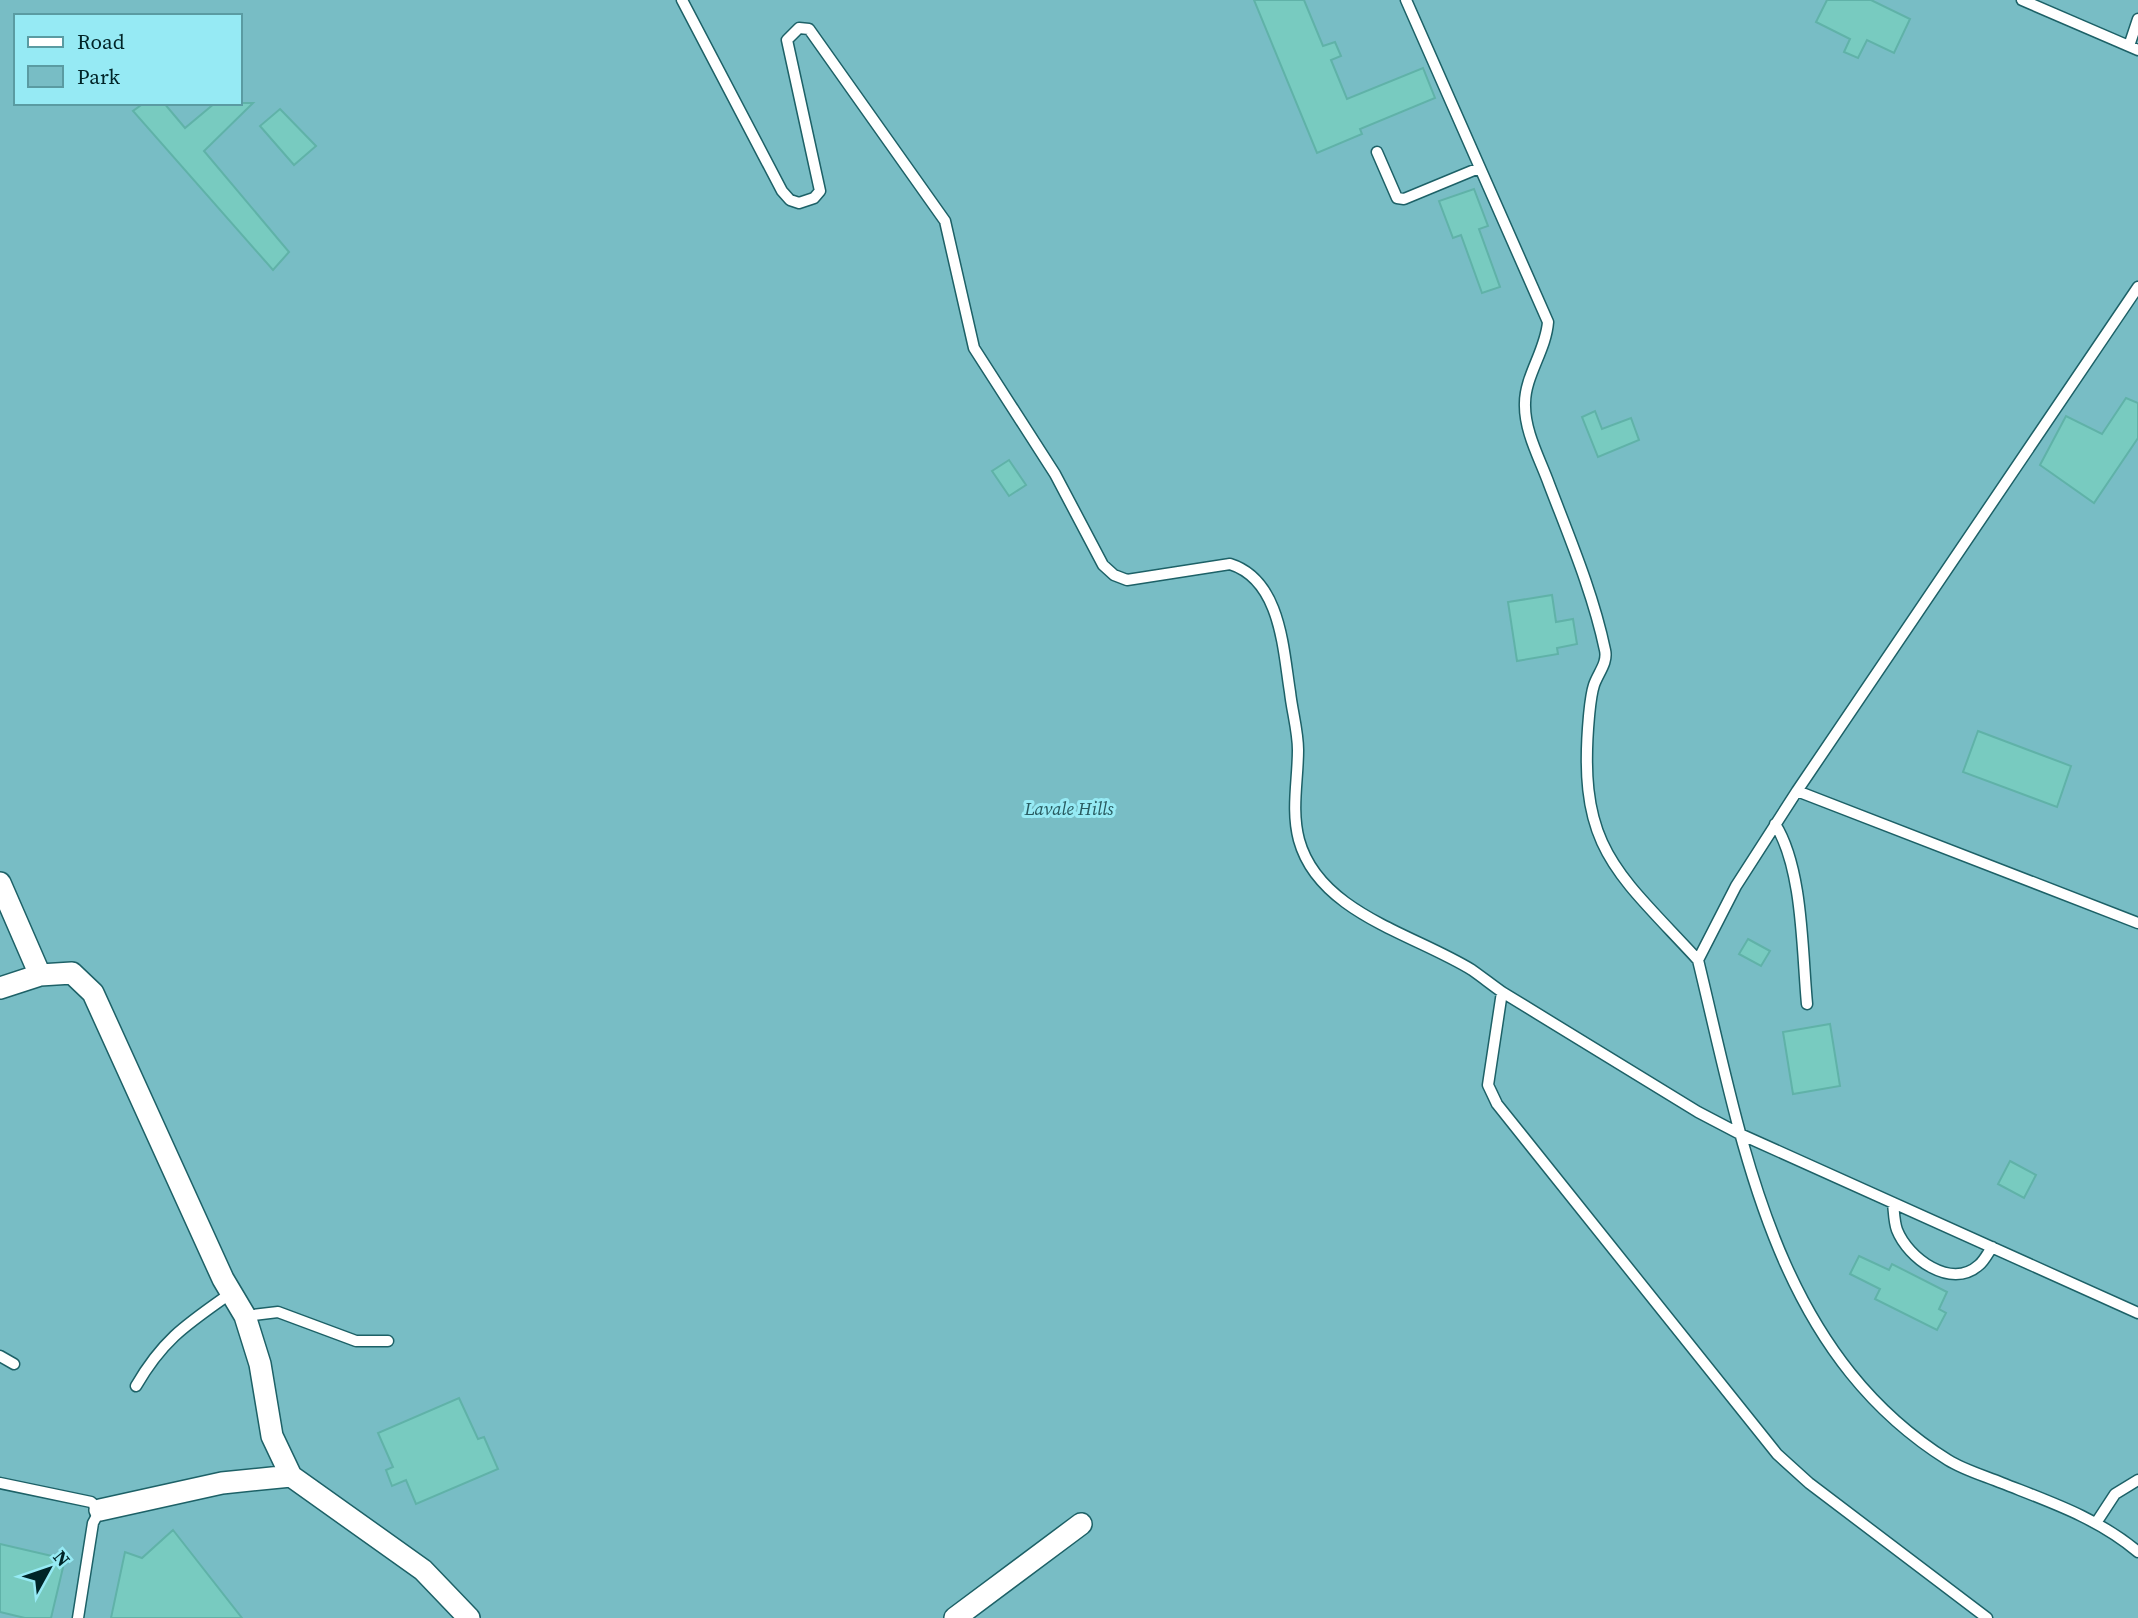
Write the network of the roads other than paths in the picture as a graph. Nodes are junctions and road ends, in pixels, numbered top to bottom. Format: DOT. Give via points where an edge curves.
graph roads {
  1 [pos="682,0"];
  2 [pos="1406,0"];
  3 [pos="2022,0"];
  4 [pos="2138,19"];
  5 [pos="2134,48"];
  6 [pos="1377,152"];
  7 [pos="1479,168"];
  8 [pos="2138,287"];
  9 [pos="1797,790"];
  10 [pos="1775,824"];
  11 [pos="0,883"];
  12 [pos="2138,923"];
  13 [pos="1698,960"];
  14 [pos="40,975"];
  15 [pos="0,988"];
  16 [pos="1502,992"];
  17 [pos="1807,1004"];
  18 [pos="1740,1134"];
  19 [pos="1893,1203"];
  20 [pos="1992,1247"];
  21 [pos="231,1293"];
  22 [pos="2138,1313"];
  23 [pos="245,1316"];
  24 [pos="388,1341"];
  25 [pos="0,1356"];
  26 [pos="14,1364"];
  27 [pos="136,1387"];
  28 [pos="291,1476"];
  29 [pos="2138,1479"];
  30 [pos="0,1483"];
  31 [pos="100,1510"];
  32 [pos="2096,1523"];
  33 [pos="1081,1524"];
  34 [pos="2138,1552"];
  35 [pos="78,1618"];
  36 [pos="469,1618"];
  37 [pos="955,1618"];
  38 [pos="1987,1618"];
  1 -- 16 [label="lane" via="782,191 799,203 820,191 787,40 796,29 809,29 945,220 974,348 1055,474 1103,565 1127,580 1230,564 1265,591 1281,635 1298,748 1296,827 1312,871 1336,895 1402,936 1472,970"];
  2 -- 7 [label="lane"];
  3 -- 5 [label="lane"];
  4 -- 5 [label="lane"];
  6 -- 7 [label="lane" via="1397,198"];
  7 -- 13 [label="lane" via="1548,322 1546,342 1525,401 1526,417 1597,610 1607,658 1594,685 1589,716 1591,818 1603,850 1625,882"];
  8 -- 9 [label="lane"];
  9 -- 10 [label="lane"];
  9 -- 12 [label="lane"];
  10 -- 13 [label="lane"];
  10 -- 17 [label="lane" via="1787,842 1793,869"];
  11 -- 14 [label="street"];
  13 -- 18 [label="lane"];
  14 -- 15 [label="street"];
  14 -- 21 [label="street" via="72,973 93,993"];
  16 -- 18 [label="lane"];
  16 -- 38 [label="lane" via="1488,1085 1497,1104 1777,1454 1818,1491"];
  18 -- 19 [label="lane"];
  18 -- 32 [label="lane" via="1778,1251 1804,1308 1836,1357 1891,1419 1952,1463"];
  19 -- 20 [label="lane"];
  19 -- 20 [label="lane" via="1896,1228 1908,1249 1928,1266 1963,1274 1979,1265"];
  20 -- 22 [label="lane"];
  21 -- 23 [label="street"];
  21 -- 27 [label="lane" via="175,1333 158,1350"];
  23 -- 24 [label="lane" via="278,1312 356,1341"];
  23 -- 28 [label="street" via="260,1364 272,1436"];
  25 -- 26 [label="lane"];
  28 -- 31 [label="street" via="222,1483"];
  28 -- 36 [label="street" via="423,1570"];
  29 -- 32 [label="lane" via="2115,1494"];
  30 -- 31 [label="lane" via="91,1502"];
  31 -- 35 [label="lane" via="93,1523"];
  32 -- 34 [label="lane"];
  33 -- 37 [label="street"];
}
